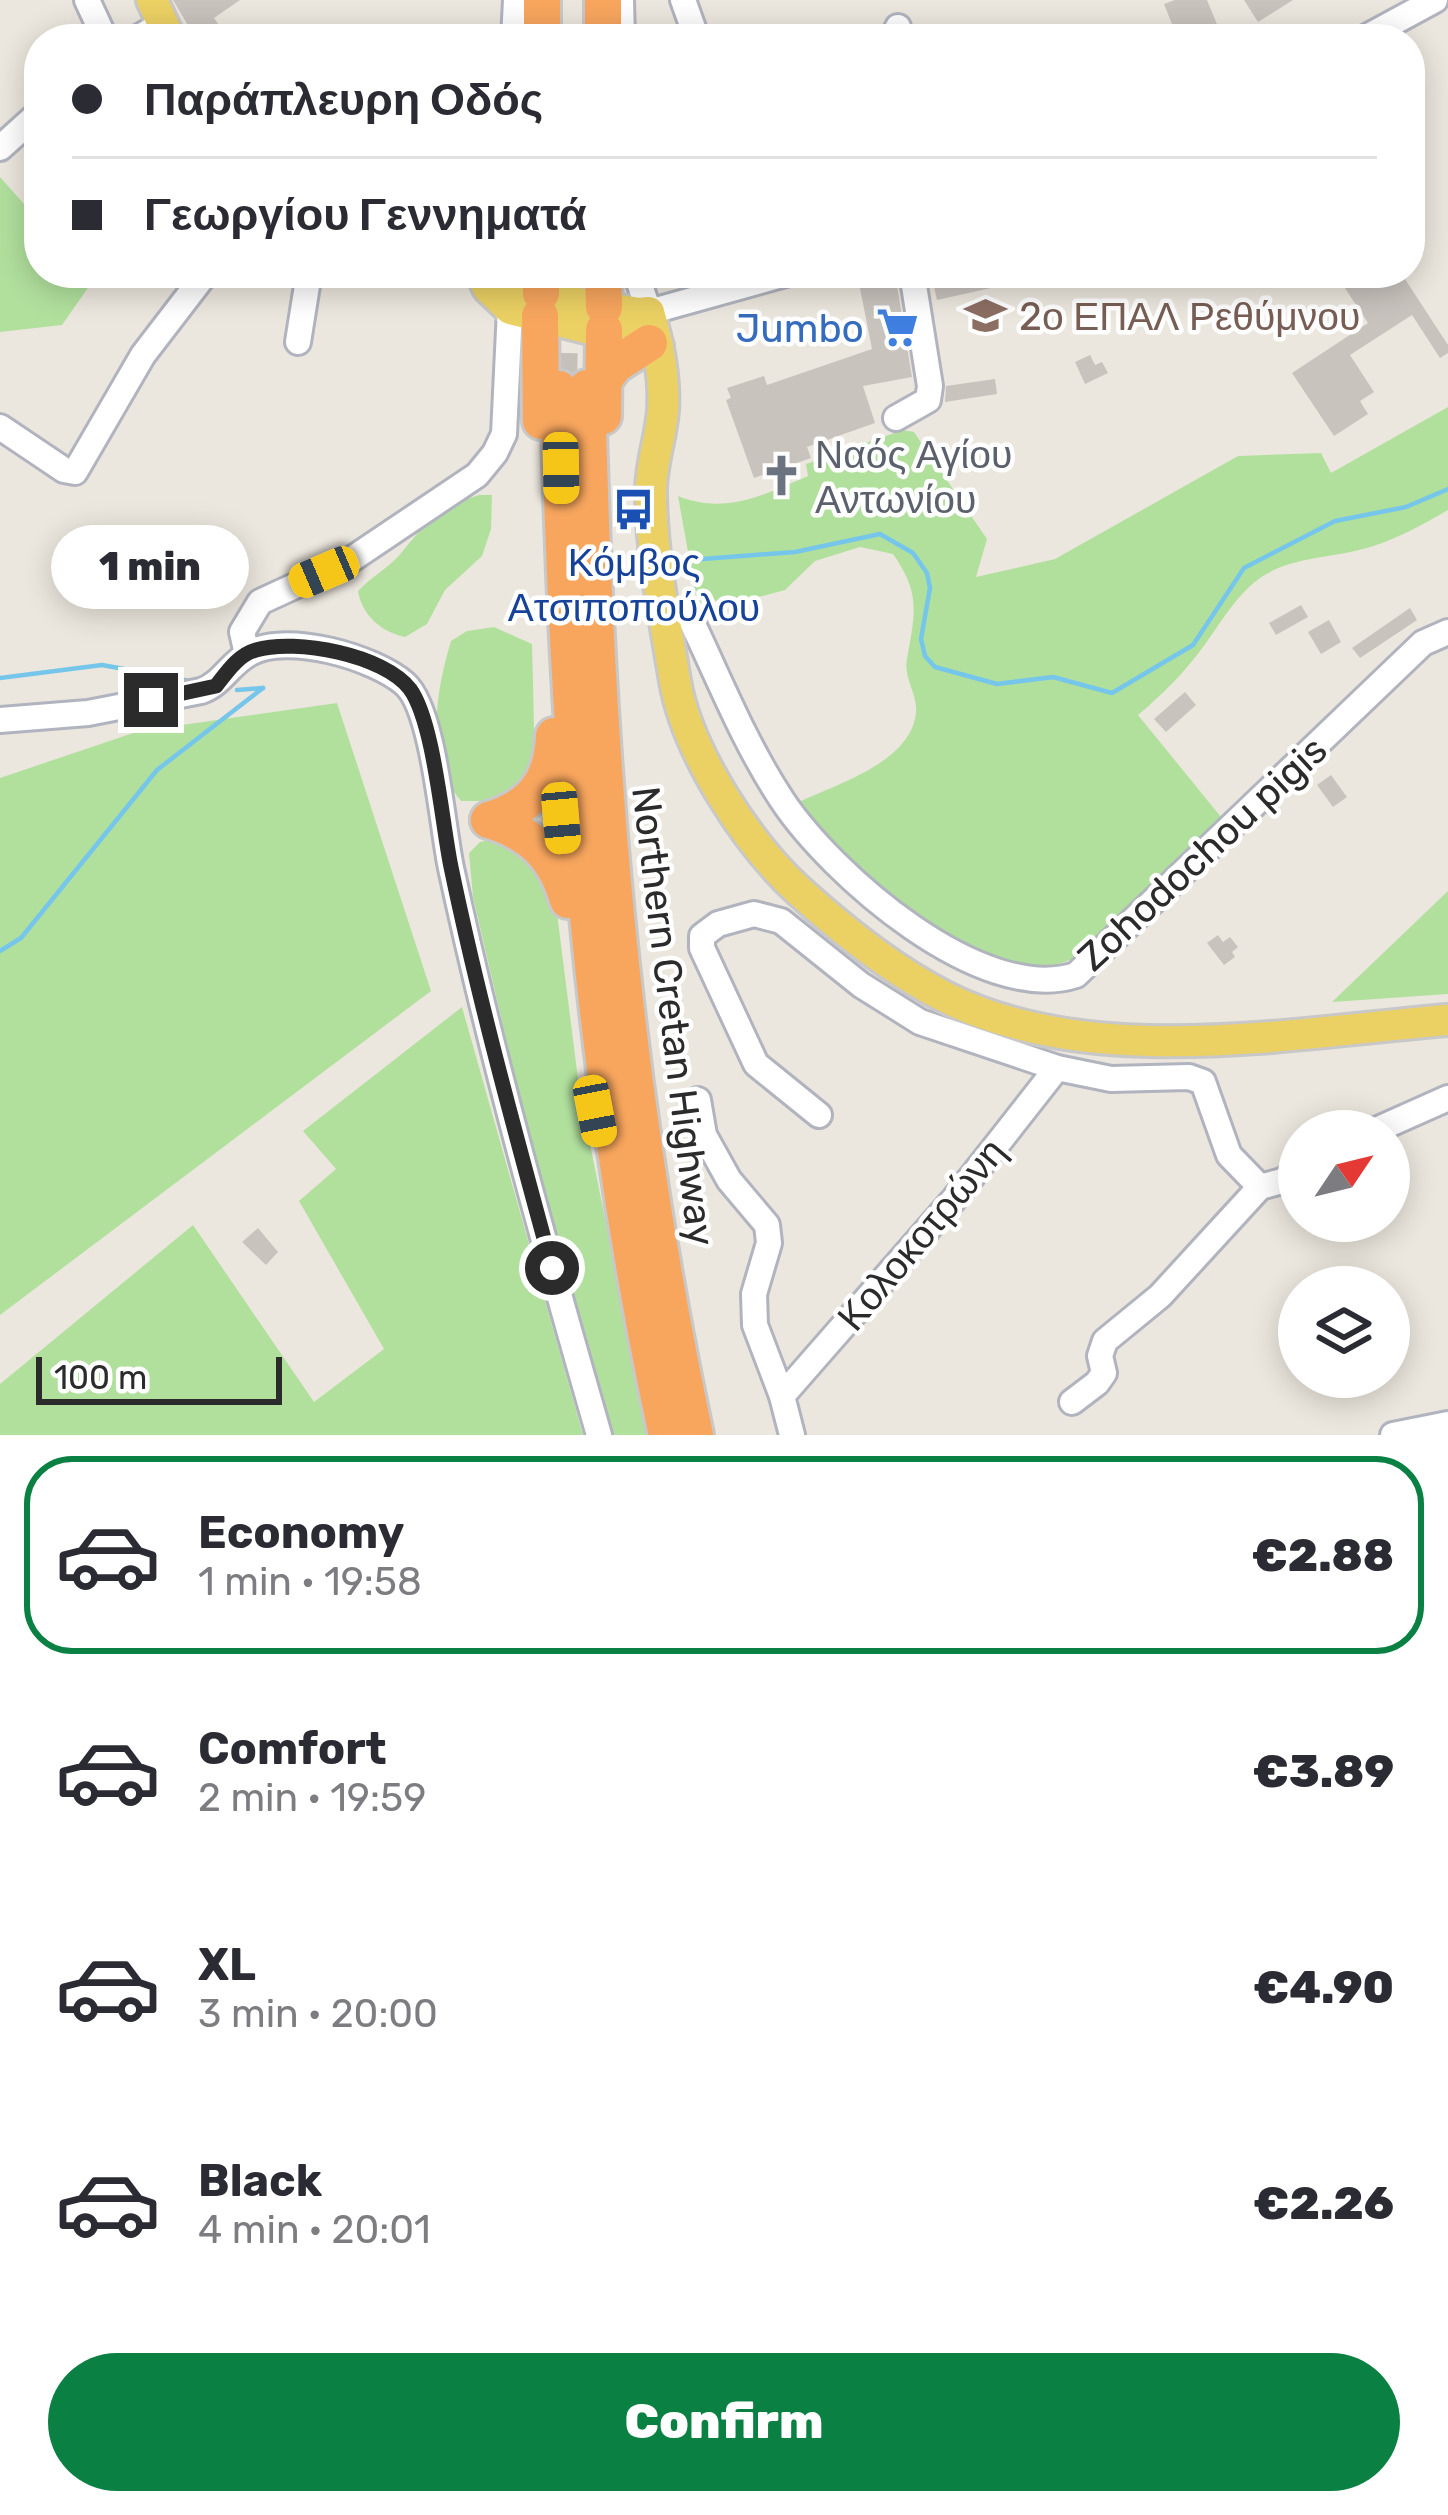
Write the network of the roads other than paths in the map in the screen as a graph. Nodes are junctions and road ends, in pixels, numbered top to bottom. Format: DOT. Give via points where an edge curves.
graph roads {
  1 [pos="1435,0"];
  2 [pos="1391,24"];
  3 [pos="24,126"];
  4 [pos="0,148"];
  5 [pos="194,288"];
  6 [pos="307,288"];
  7 [pos="488,288"];
  8 [pos="640,288"];
  9 [pos="748,288"];
  10 [pos="914,288"];
  11 [pos="531,300"];
  12 [pos="604,303"];
  13 [pos="652,334"];
  14 [pos="298,342"];
  15 [pos="572,383"];
  16 [pos="896,418"];
  17 [pos="0,427"];
  18 [pos="665,611"];
  19 [pos="1448,632"];
  20 [pos="239,660"];
  21 [pos="0,720"];
  22 [pos="554,736"];
  23 [pos="488,820"];
  24 [pos="445,826"];
  25 [pos="568,900"];
  26 [pos="1448,1020"];
  27 [pos="1057,1068"];
  28 [pos="1448,1098"];
  29 [pos="698,1100"];
  30 [pos="818,1115"];
  31 [pos="1410,1115"];
  32 [pos="1278,1178"];
  33 [pos="1278,1181"];
  34 [pos="648,1266"];
  35 [pos="782,1396"];
  36 [pos="1072,1402"];
  37 [pos="1448,1424"];
  38 [pos="599,1435"];
  39 [pos="667,1435"];
  40 [pos="695,1435"];
  41 [pos="792,1435"];
  42 [pos="1393,1435"];
  1 -- 2 [label="street"];
  3 -- 4 [label="street"];
  5 -- 17 [label="street" via="143,355 75,472"];
  6 -- 14 [label="street"];
  7 -- 11 [label="main road"];
  8 -- 13 [label="street"];
  9 -- 13 [label="street"];
  10 -- 16 [label="street" via="930,386 928,400"];
  11 -- 12 [label="main road"];
  11 -- 15 [label="highway"];
  11 -- 20 [label="street" via="496,453 477,475 349,561 260,602 242,632"];
  12 -- 13 [label="main road"];
  12 -- 15 [label="highway"];
  13 -- 15 [label="highway" via="615,365"];
  13 -- 18 [label="main road" via="663,411 651,491"];
  15 -- 22 [label="highway" via="543,599"];
  15 -- 34 [label="highway" via="661,1175"];
  18 -- 19 [label="street, Zohodochou pigis" via="691,620 754,754 819,845 936,944 1036,981 1076,975 1423,643"];
  18 -- 26 [label="main road" via="676,686 743,826 830,919 946,998 1009,1022 1154,1041"];
  20 -- 21 [label="street" via="201,691"];
  20 -- 24 [label="street" via="259,649 304,645 378,664 409,687 424,716"];
  22 -- 23 [label="highway" via="545,782 511,814"];
  22 -- 25 [label="highway"];
  23 -- 24 [label="street"];
  23 -- 25 [label="highway" via="512,827 549,856"];
  24 -- 38 [label="street" via="506,1101"];
  25 -- 34 [label="highway" via="608,1181"];
  27 -- 30 [label="street" via="920,1022 782,921 754,914 709,928 702,948 752,1058"];
  27 -- 32 [label="street" via="1203,1082 1229,1155"];
  27 -- 35 [label="street, Κολοκοτρώνη"];
  28 -- 31 [label="street"];
  29 -- 35 [label="street" via="704,1135 767,1225 755,1325"];
  33 -- 36 [label="street" via="1105,1341 1104,1373"];
  34 -- 39 [label="highway, Northern Cretan Highway"];
  34 -- 40 [label="highway, Northern Cretan Highway"];
  35 -- 41 [label="street"];
  37 -- 42 [label="street"];
}
